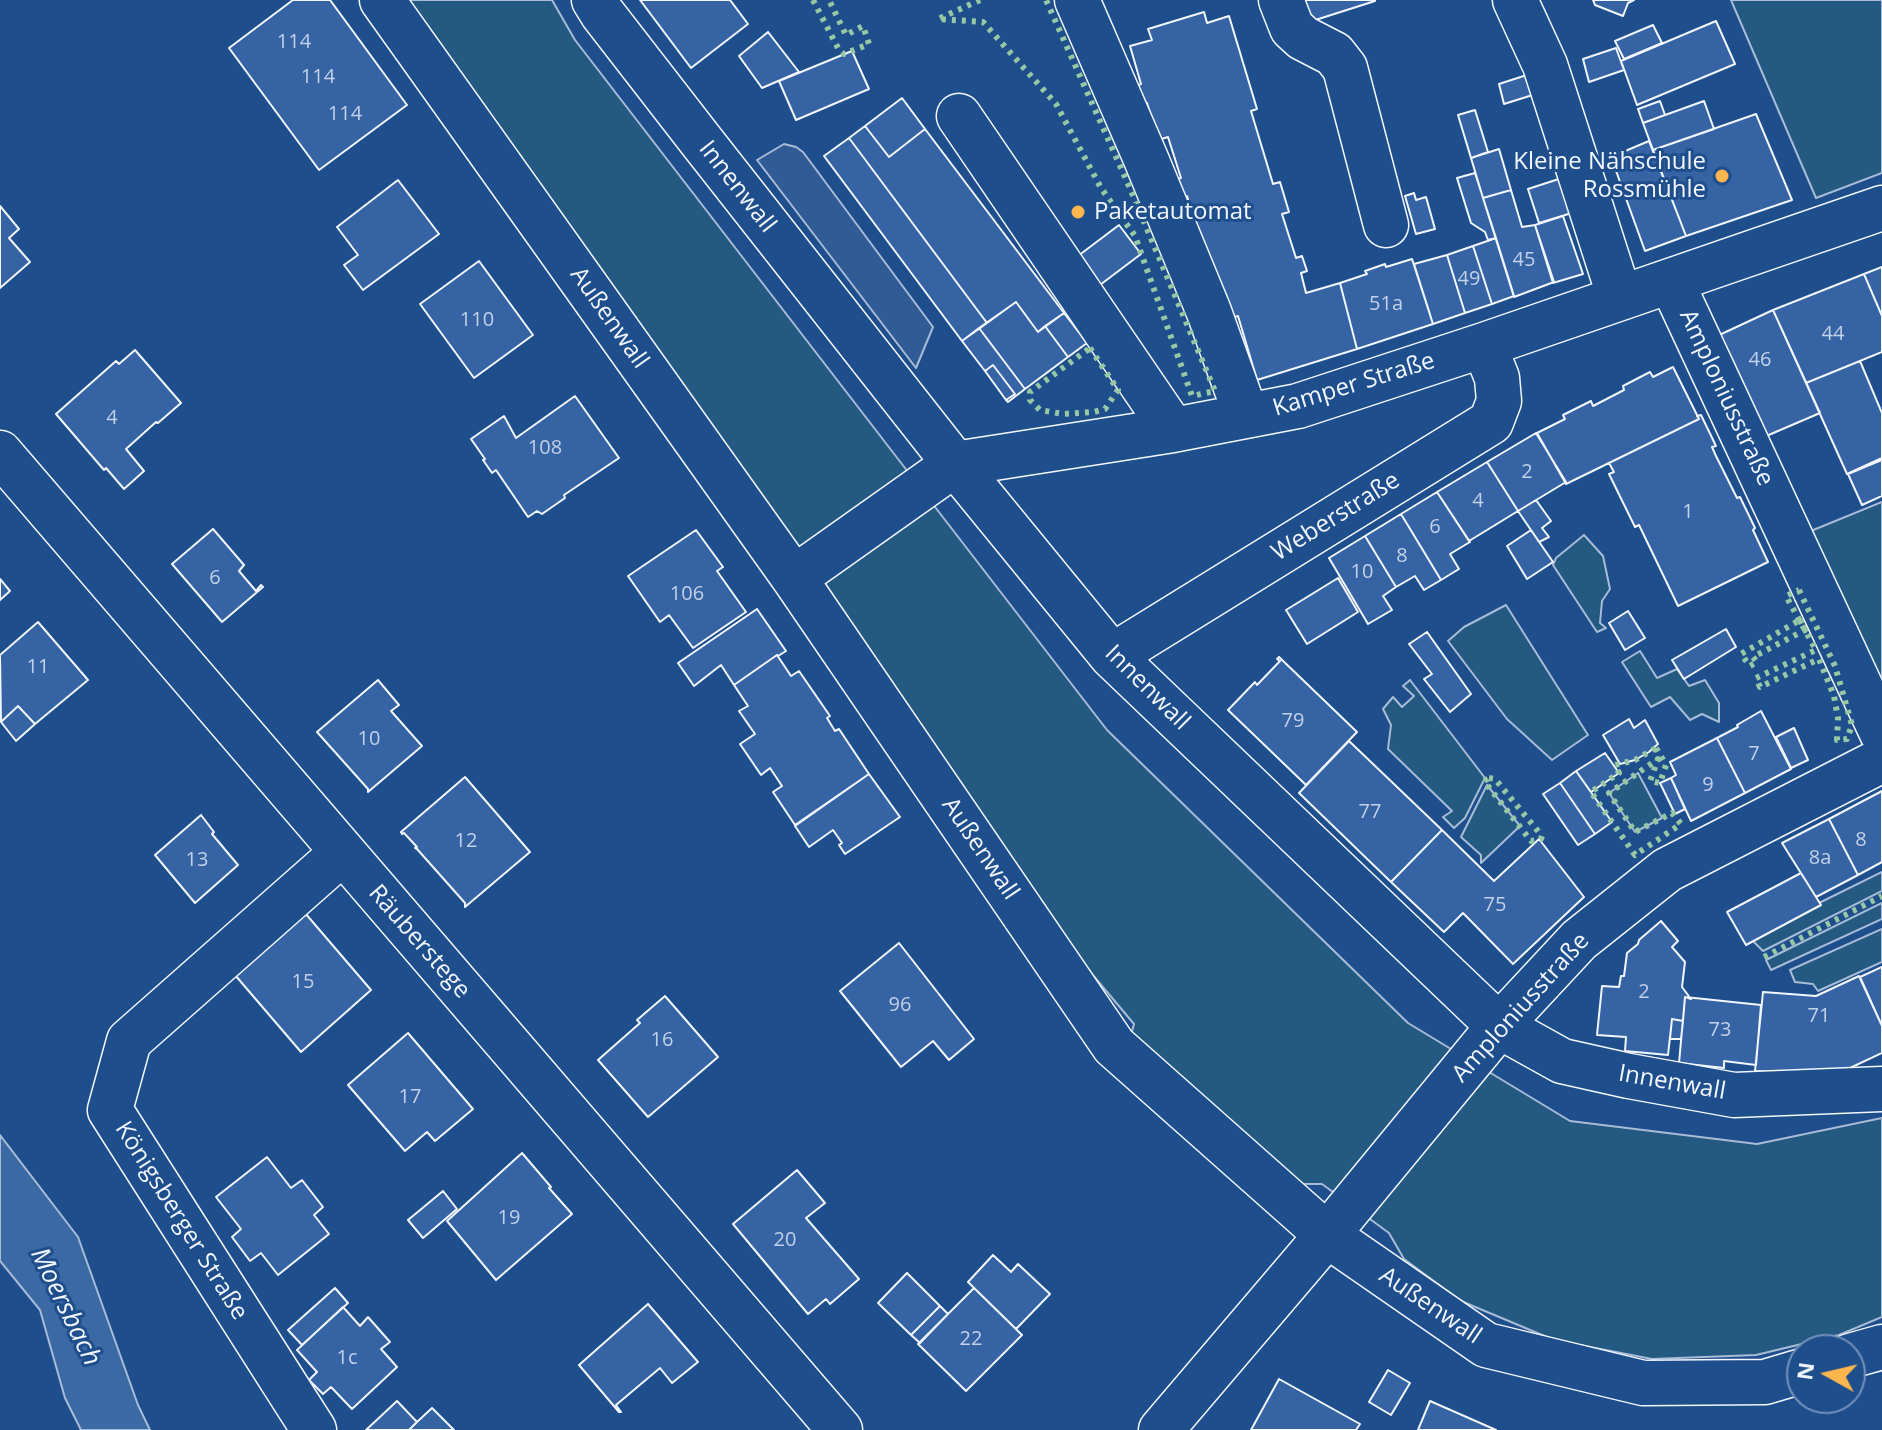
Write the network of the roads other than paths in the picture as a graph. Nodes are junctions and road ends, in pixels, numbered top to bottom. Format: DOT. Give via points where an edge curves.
graph roads {
  1 [pos="382,0"];
  2 [pos="594,0"];
  3 [pos="1281,0"];
  4 [pos="1515,0"];
  5 [pos="1081,1"];
  6 [pos="959,116"];
  7 [pos="1882,208"];
  8 [pos="1386,225"];
  9 [pos="1671,281"];
  10 [pos="1620,298"];
  11 [pos="1484,345"];
  12 [pos="1246,415"];
  13 [pos="1173,430"];
  14 [pos="0,453"];
  15 [pos="955,464"];
  16 [pos="794,578"];
  17 [pos="1112,656"];
  18 [pos="1882,733"];
  19 [pos="1882,760"];
  20 [pos="342,853"];
  21 [pos="1499,1026"];
  22 [pos="1882,1089"];
  23 [pos="1327,1235"];
  24 [pos="1786,1376"];
  25 [pos="314,1430"];
  26 [pos="840,1430"];
  27 [pos="1161,1430"];
  1 -- 16 [label="street, Außenwall"];
  2 -- 15 [label="street, Innenwall"];
  3 -- 8 [label="street" via="1292,28 1334,54 1345,68"];
  4 -- 10 [label="street" via="1545,65"];
  5 -- 12 [label="street"];
  6 -- 13 [label="street"];
  7 -- 9 [label="street, Kamper Straße"];
  9 -- 10 [label="street, Kamper Straße"];
  9 -- 18 [label="street, Amploniusstraße"];
  10 -- 11 [label="street, Kamper Straße"];
  11 -- 12 [label="street, Kamper Straße" via="1298,406"];
  11 -- 17 [label="street, Weberstraße" via="1497,378 1499,401 1491,422"];
  12 -- 13 [label="street, Kamper Straße"];
  13 -- 15 [label="street, Kamper Straße"];
  14 -- 20 [label="street, Räuberstege"];
  15 -- 16 [label="street, Kamper Straße"];
  15 -- 17 [label="street, Innenwall"];
  16 -- 23 [label="street, Außenwall" via="1114,1046"];
  17 -- 21 [label="street, Innenwall"];
  19 -- 21 [label="street, Amploniusstraße" via="1667,870 1579,940"];
  20 -- 25 [label="street, Königsberger Straße" via="129,1041 110,1110"];
  20 -- 26 [label="street, Räuberstege"];
  21 -- 22 [label="street, Innenwall" via="1562,1061 1734,1095"];
  21 -- 23 [label="street, Amploniusstraße"];
  23 -- 24 [label="street, Außenwall" via="1486,1345 1643,1383 1765,1382"];
  23 -- 27 [label="street"];
}
